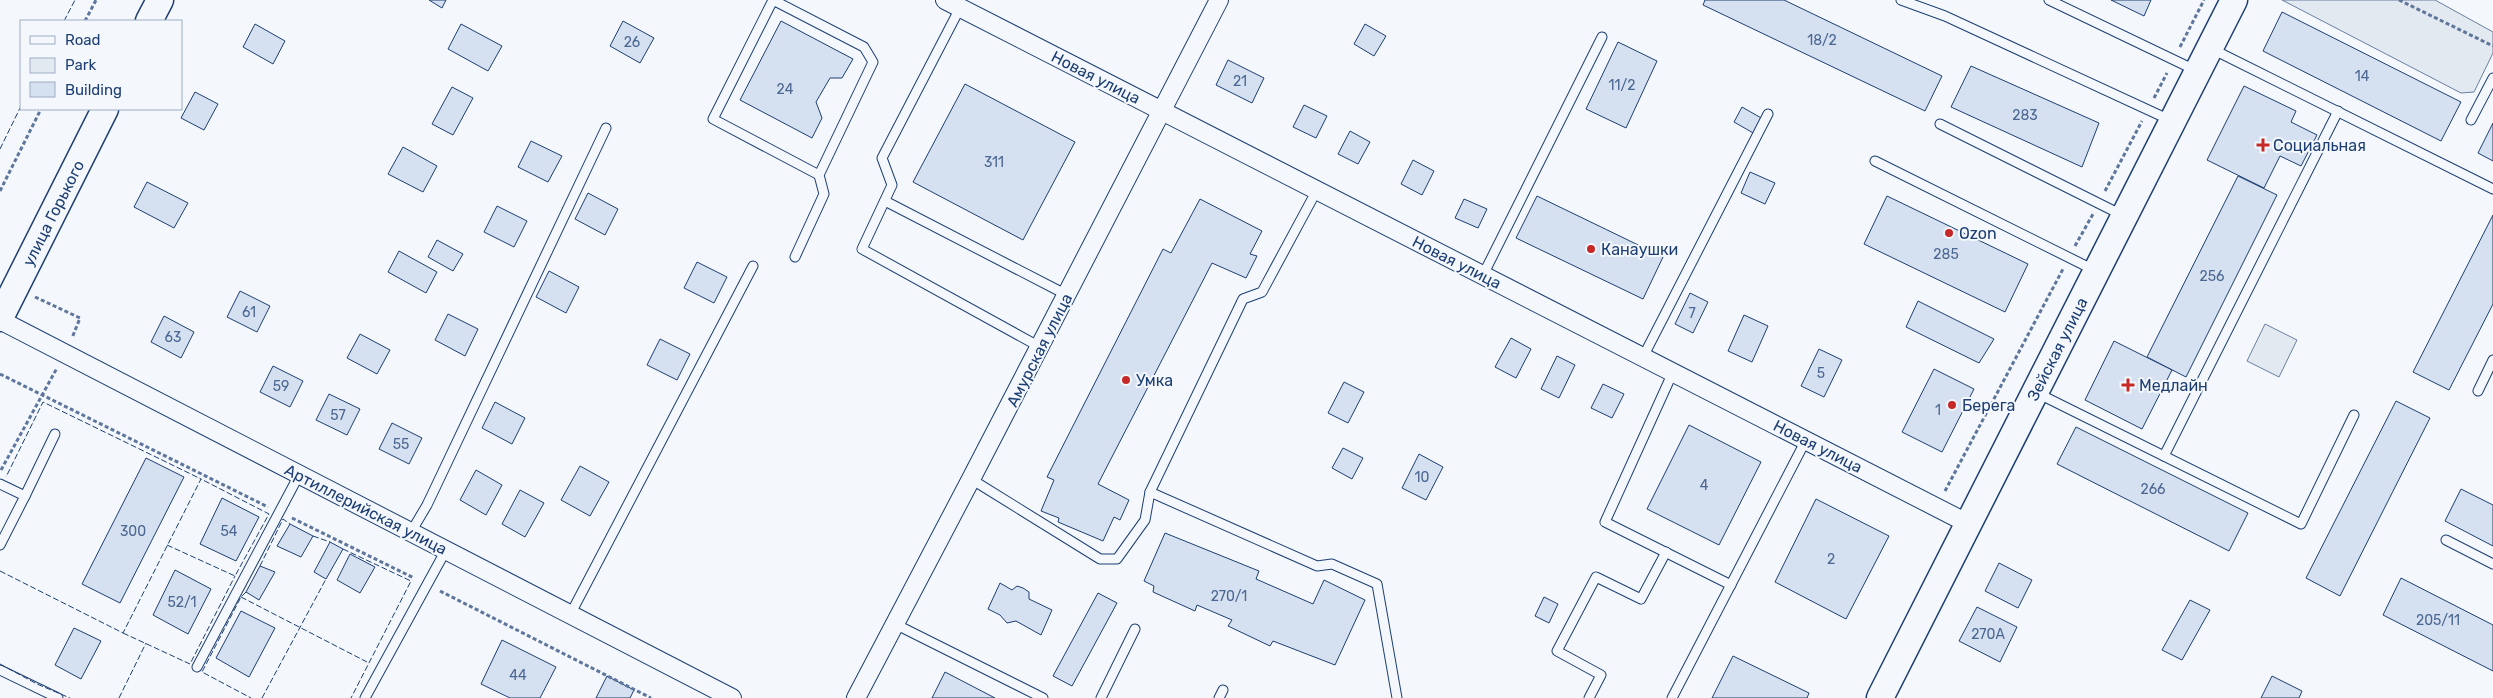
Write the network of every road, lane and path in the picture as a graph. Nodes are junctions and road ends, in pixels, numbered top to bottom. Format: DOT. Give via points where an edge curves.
graph roads {
  1 [pos="96,0"];
  2 [pos="160,0"];
  3 [pos="773,0"];
  4 [pos="1219,0"];
  5 [pos="1901,0"];
  6 [pos="2049,0"];
  7 [pos="2234,0"];
  8 [pos="2399,0"];
  9 [pos="952,4"];
  10 [pos="86,20"];
  11 [pos="150,20"];
  12 [pos="1602,37"];
  13 [pos="2493,46"];
  14 [pos="2210,47"];
  15 [pos="2198,71"];
  16 [pos="2493,78"];
  17 [pos="40,110"];
  18 [pos="104,110"];
  19 [pos="1162,111"];
  20 [pos="2338,111"];
  21 [pos="1768,114"];
  22 [pos="2471,120"];
  23 [pos="2172,121"];
  24 [pos="1940,124"];
  25 [pos="606,128"];
  26 [pos="1874,160"];
  27 [pos="819,175"];
  28 [pos="2493,188"];
  29 [pos="0,190"];
  30 [pos="1317,190"];
  31 [pos="885,201"];
  32 [pos="2124,216"];
  33 [pos="795,257"];
  34 [pos="753,266"];
  35 [pos="2097,271"];
  36 [pos="1483,275"];
  37 [pos="15,288"];
  38 [pos="1067,295"];
  39 [pos="0,319"];
  40 [pos="1040,347"];
  41 [pos="66,354"];
  42 [pos="1643,357"];
  43 [pos="2493,360"];
  44 [pos="1673,372"];
  45 [pos="0,374"];
  46 [pos="2478,391"];
  47 [pos="2035,392"];
  48 [pos="42,396"];
  49 [pos="2354,415"];
  50 [pos="55,434"];
  51 [pos="1806,440"];
  52 [pos="2164,456"];
  53 [pos="0,473"];
  54 [pos="299,475"];
  55 [pos="972,479"];
  56 [pos="0,484"];
  57 [pos="1150,492"];
  58 [pos="24,496"];
  59 [pos="279,512"];
  60 [pos="1969,524"];
  61 [pos="411,532"];
  62 [pos="2446,540"];
  63 [pos="0,545"];
  64 [pos="446,550"];
  65 [pos="1666,552"];
  66 [pos="2493,564"];
  67 [pos="427,585"];
  68 [pos="1731,585"];
  69 [pos="570,614"];
  70 [pos="895,624"];
  71 [pos="1135,629"];
  72 [pos="197,667"];
  73 [pos="0,670"];
  74 [pos="58,698"];
  75 [pos="365,698"];
  76 [pos="651,698"];
  77 [pos="732,698"];
  78 [pos="856,698"];
  79 [pos="1043,698"];
  80 [pos="1102,698"];
  81 [pos="1397,698"];
  82 [pos="1590,698"];
  83 [pos="1672,698"];
  84 [pos="1880,698"];
  1 -- 10 [label="path"];
  2 -- 11 [label="street"];
  3 -- 27 [label="lane" via="864,47 873,62"];
  3 -- 27 [label="lane" via="713,119"];
  4 -- 19 [label="street, Амурская улица"];
  5 -- 23 [label="lane" via="1945,16"];
  6 -- 15 [label="lane"];
  7 -- 14 [label="street, Зейская улица"];
  8 -- 13 [label="path"];
  9 -- 19 [label="street, Новая улица"];
  9 -- 31 [label="lane" via="882,158 892,185"];
  12 -- 36 [label="lane"];
  14 -- 15 [label="street, Зейская улица"];
  14 -- 20 [label="lane"];
  15 -- 23 [label="street, Зейская улица"];
  16 -- 22 [label="lane"];
  17 -- 29 [label="path"];
  18 -- 37 [label="street, улица Горького"];
  19 -- 30 [label="street, Новая улица"];
  19 -- 38 [label="street, Амурская улица"];
  20 -- 28 [label="lane"];
  20 -- 52 [label="lane"];
  21 -- 42 [label="lane"];
  23 -- 32 [label="street, Зейская улица"];
  24 -- 32 [label="lane"];
  25 -- 61 [label="lane"];
  26 -- 35 [label="lane"];
  27 -- 33 [label="lane" via="824,194"];
  30 -- 36 [label="street, Новая улица"];
  30 -- 57 [label="lane" via="1262,292 1243,299"];
  31 -- 38 [label="lane"];
  31 -- 40 [label="lane" via="862,249"];
  32 -- 35 [label="street, Зейская улица"];
  34 -- 69 [label="lane"];
  35 -- 47 [label="street, Зейская улица"];
  36 -- 42 [label="street, Новая улица"];
  37 -- 39 [label="street, улица Горького"];
  37 -- 41 [label="path" via="80,318"];
  38 -- 40 [label="street, Амурская улица"];
  39 -- 41 [label="street, Артиллерийская улица"];
  40 -- 55 [label="street, Амурская улица"];
  41 -- 48 [label="path"];
  41 -- 54 [label="street, Артиллерийская улица"];
  42 -- 44 [label="street, Новая улица"];
  43 -- 46 [label="lane"];
  44 -- 51 [label="street, Новая улица"];
  44 -- 65 [label="lane" via="1605,522"];
  45 -- 48 [label="path"];
  47 -- 52 [label="lane"];
  47 -- 60 [label="street, Зейская улица"];
  48 -- 53 [label="path"];
  48 -- 59 [label="path"];
  49 -- 52 [label="lane" via="2301,524"];
  50 -- 58 [label="lane"];
  51 -- 60 [label="street, Новая улица"];
  51 -- 68 [label="lane"];
  54 -- 59 [label="lane"];
  54 -- 61 [label="street, Артиллерийская улица"];
  55 -- 57 [label="lane" via="1100,559 1108,560 1117,559 1144,520"];
  55 -- 70 [label="street, Амурская улица"];
  56 -- 58 [label="lane"];
  57 -- 81 [label="lane" via="1316,566 1332,564 1377,584"];
  58 -- 63 [label="lane"];
  59 -- 67 [label="path"];
  59 -- 72 [label="lane"];
  60 -- 84 [label="street, Зейская улица"];
  61 -- 64 [label="street, Артиллерийская улица"];
  62 -- 66 [label="lane"];
  64 -- 67 [label="lane"];
  64 -- 69 [label="street, Артиллерийская улица"];
  65 -- 68 [label="lane"];
  65 -- 82 [label="lane" via="1641,599 1596,577 1557,651 1601,675"];
  67 -- 75 [label="lane"];
  67 -- 76 [label="path"];
  68 -- 83 [label="lane"];
  69 -- 77 [label="street, Артиллерийская улица"];
  70 -- 78 [label="street, Амурская улица"];
  70 -- 79 [label="lane"];
  71 -- 80 [label="lane"];
  73 -- 74 [label="lane"];
}
